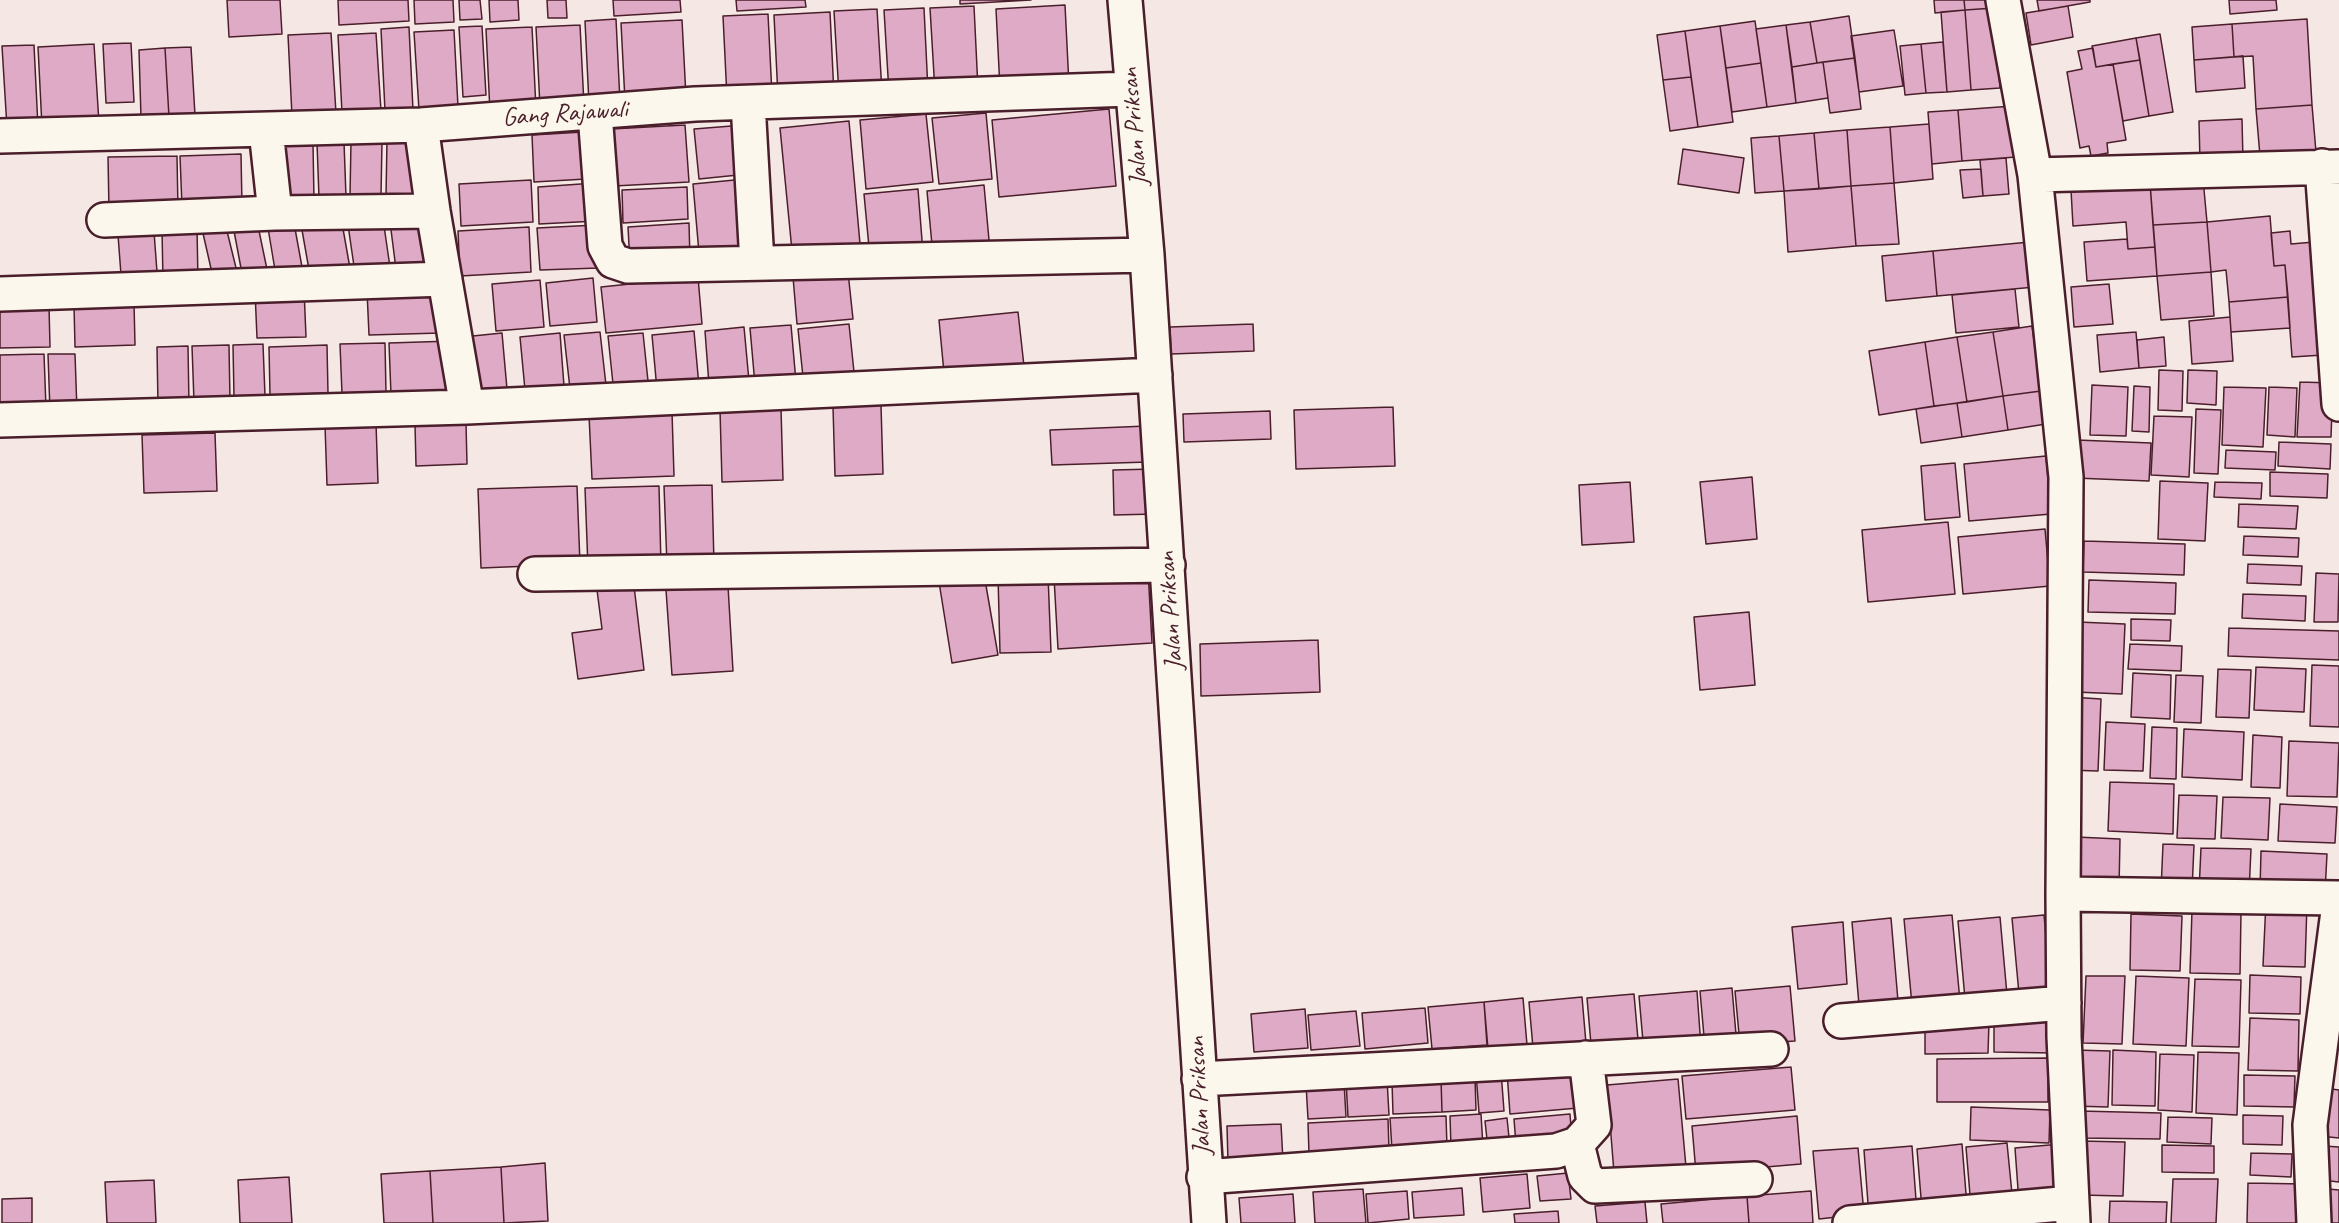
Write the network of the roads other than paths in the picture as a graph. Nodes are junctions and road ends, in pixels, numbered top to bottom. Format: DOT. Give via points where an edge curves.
graph roads {
  1 [pos="1125,0"];
  2 [pos="2003,0"];
  3 [pos="1131,89"];
  4 [pos="748,103"];
  5 [pos="595,113"];
  6 [pos="421,124"];
  7 [pos="266,130"];
  8 [pos="0,136"];
  9 [pos="2330,166"];
  10 [pos="2035,175"];
  11 [pos="433,211"];
  12 [pos="275,213"];
  13 [pos="104,220"];
  14 [pos="1147,255"];
  15 [pos="757,263"];
  16 [pos="445,279"];
  17 [pos="0,294"];
  18 [pos="1155,375"];
  19 [pos="2339,393"];
  20 [pos="467,407"];
  21 [pos="0,420"];
  22 [pos="1168,565"];
  23 [pos="536,574"];
  24 [pos="2063,894"];
  25 [pos="2339,898"];
  26 [pos="2339,904"];
  27 [pos="2064,1003"];
  28 [pos="1841,1022"];
  29 [pos="1771,1049"];
  30 [pos="1586,1058"];
  31 [pos="1199,1079"];
  32 [pos="1577,1144"];
  33 [pos="1204,1176"];
  34 [pos="1755,1179"];
  35 [pos="2073,1213"];
  36 [pos="1850,1222"];
  37 [pos="1209,1223"];
  38 [pos="2313,1223"];
  1 -- 3 [label="street, Jalan Priksan"];
  2 -- 10 [label="street"];
  3 -- 4 [label="street, Gang Rajawali"];
  3 -- 14 [label="street, Jalan Priksan"];
  4 -- 5 [label="street, Gang Rajawali"];
  4 -- 15 [label="street"];
  5 -- 6 [label="street, Gang Rajawali"];
  5 -- 15 [label="street" via="604,246 614,261 628,266"];
  6 -- 7 [label="street, Gang Rajawali"];
  6 -- 11 [label="street"];
  7 -- 8 [label="street, Gang Rajawali"];
  7 -- 12 [label="street"];
  9 -- 10 [label="street"];
  9 -- 19 [label="street"];
  10 -- 24 [label="street" via="2066,477"];
  11 -- 12 [label="street"];
  11 -- 16 [label="street"];
  12 -- 13 [label="street"];
  14 -- 15 [label="street"];
  14 -- 18 [label="street, Jalan Priksan"];
  16 -- 17 [label="street"];
  16 -- 20 [label="street"];
  18 -- 20 [label="street"];
  18 -- 22 [label="street, Jalan Priksan"];
  20 -- 21 [label="street"];
  22 -- 23 [label="street"];
  22 -- 31 [label="street, Jalan Priksan"];
  24 -- 25 [label="street"];
  24 -- 27 [label="street"];
  26 -- 38 [label="street" via="2310,1125"];
  27 -- 28 [label="street"];
  27 -- 35 [label="street"];
  29 -- 30 [label="street"];
  30 -- 31 [label="street"];
  30 -- 32 [label="street" via="1594,1125"];
  31 -- 33 [label="street, Jalan Priksan"];
  32 -- 33 [label="street" via="1556,1151"];
  32 -- 34 [label="street" via="1585,1176 1595,1186"];
  33 -- 37 [label="street, Jalan Priksan"];
  35 -- 36 [label="street"];
}
